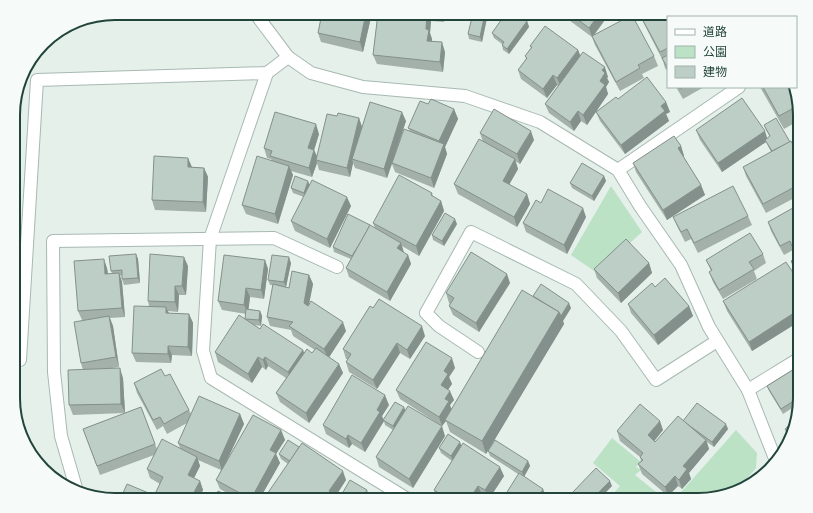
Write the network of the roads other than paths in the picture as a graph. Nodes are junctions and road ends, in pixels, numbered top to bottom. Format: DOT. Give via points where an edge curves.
graph roads {
  1 [pos="260,20"];
  2 [pos="288,57"];
  3 [pos="267,73"];
  4 [pos="737,88"];
  5 [pos="618,170"];
  6 [pos="210,239"];
  7 [pos="337,267"];
  8 [pos="717,341"];
  9 [pos="478,352"];
  10 [pos="20,360"];
  11 [pos="793,362"];
  12 [pos="748,390"];
  13 [pos="774,455"];
  14 [pos="75,484"];
  15 [pos="398,493"];
  1 -- 2 [label="street"];
  2 -- 3 [label="street"];
  2 -- 5 [label="street" via="310,73 363,87 465,96 498,107 540,122"];
  3 -- 6 [label="street"];
  3 -- 10 [label="street" via="37,80"];
  4 -- 5 [label="street"];
  5 -- 8 [label="street" via="680,264"];
  6 -- 7 [label="street" via="274,238"];
  6 -- 14 [label="street" via="53,241 54,372 61,436"];
  6 -- 15 [label="street" via="203,351 211,378"];
  8 -- 9 [label="street" via="656,380 621,331 576,284 472,232 426,313 439,326"];
  8 -- 12 [label="street"];
  11 -- 12 [label="street"];
  12 -- 13 [label="street"];
}
